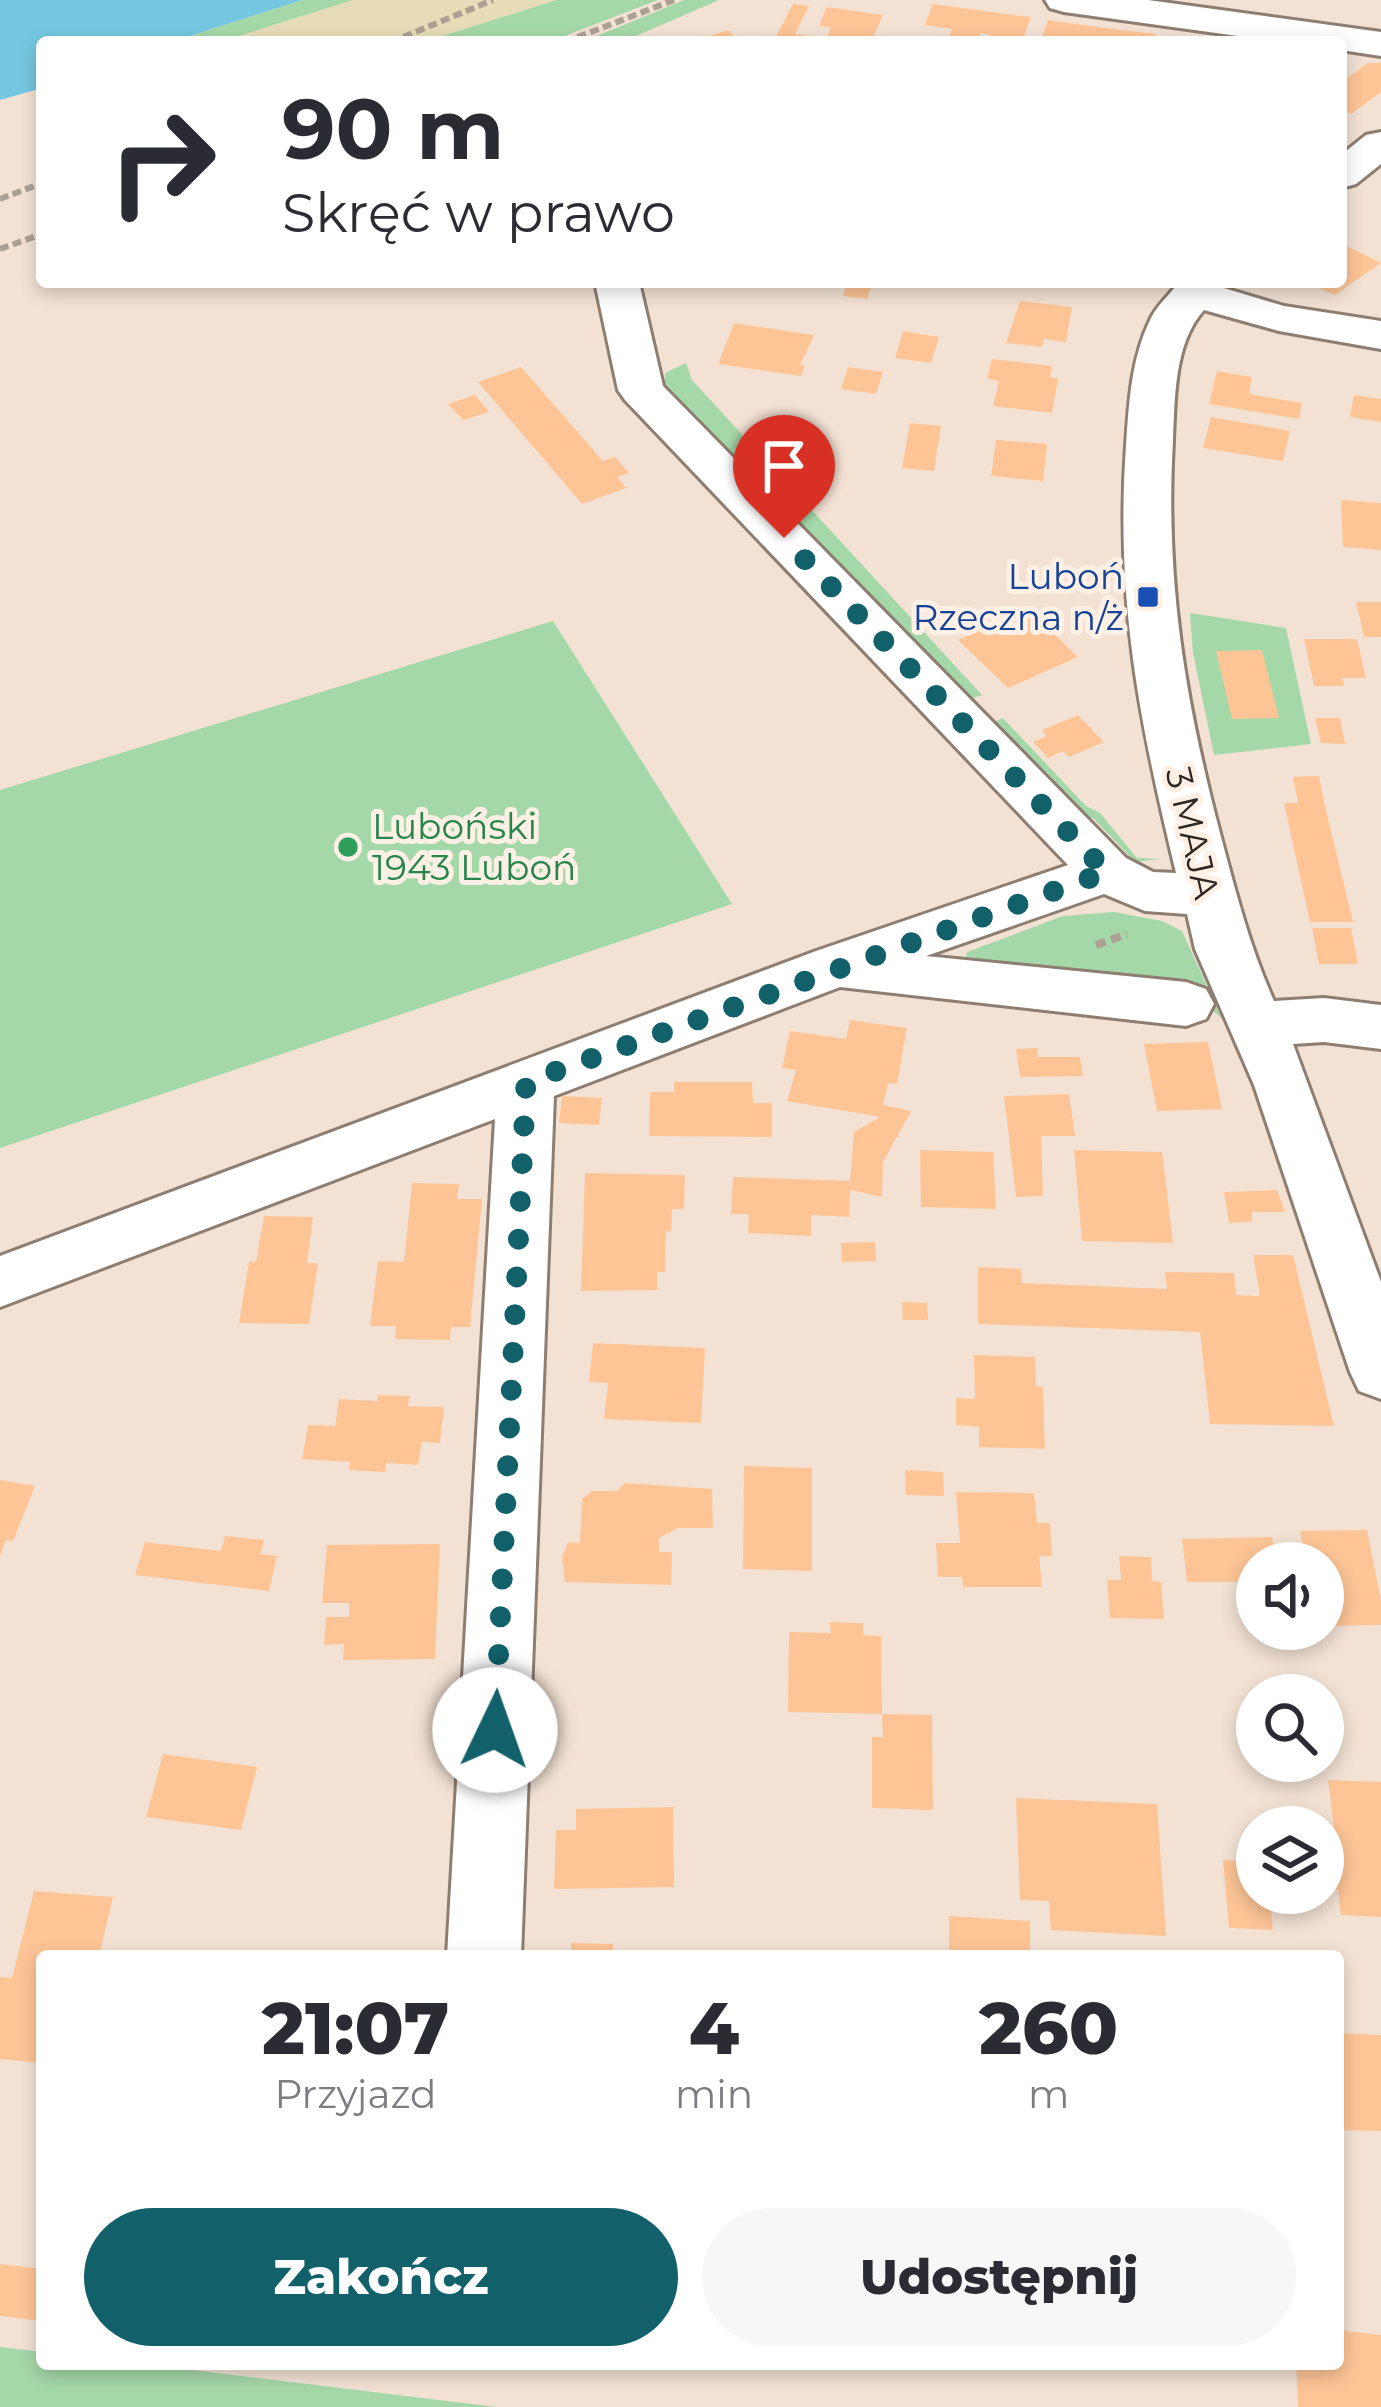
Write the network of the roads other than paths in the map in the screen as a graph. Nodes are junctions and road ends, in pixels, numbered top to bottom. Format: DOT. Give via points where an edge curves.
graph roads {
  1 [pos="1064,0"];
  2 [pos="1323,36"];
  3 [pos="1347,39"];
  4 [pos="1381,44"];
  5 [pos="1381,144"];
  6 [pos="1347,170"];
  7 [pos="618,288"];
  8 [pos="1198,288"];
  9 [pos="1201,288"];
  10 [pos="1381,335"];
  11 [pos="1107,872"];
  12 [pos="1207,895"];
  13 [pos="836,966"];
  14 [pos="1186,1004"];
  15 [pos="1255,1024"];
  16 [pos="1381,1027"];
  17 [pos="526,1098"];
  18 [pos="0,1282"];
  19 [pos="1381,1372"];
  20 [pos="484,1950"];
  1 -- 2 [label="street"];
  3 -- 4 [label="street"];
  5 -- 6 [label="street"];
  7 -- 11 [label="street" via="641,390"];
  8 -- 12 [label="street, 3 MAJA" via="1167,330 1153,379 1145,546 1150,625"];
  9 -- 10 [label="street" via="1259,314"];
  11 -- 12 [label="street" via="1145,891"];
  11 -- 13 [label="street"];
  12 -- 15 [label="street, 3 MAJA"];
  13 -- 14 [label="street"];
  13 -- 17 [label="street"];
  15 -- 16 [label="street"];
  15 -- 19 [label="street, 3 MAJA"];
  17 -- 18 [label="street"];
  17 -- 20 [label="street"];
}
